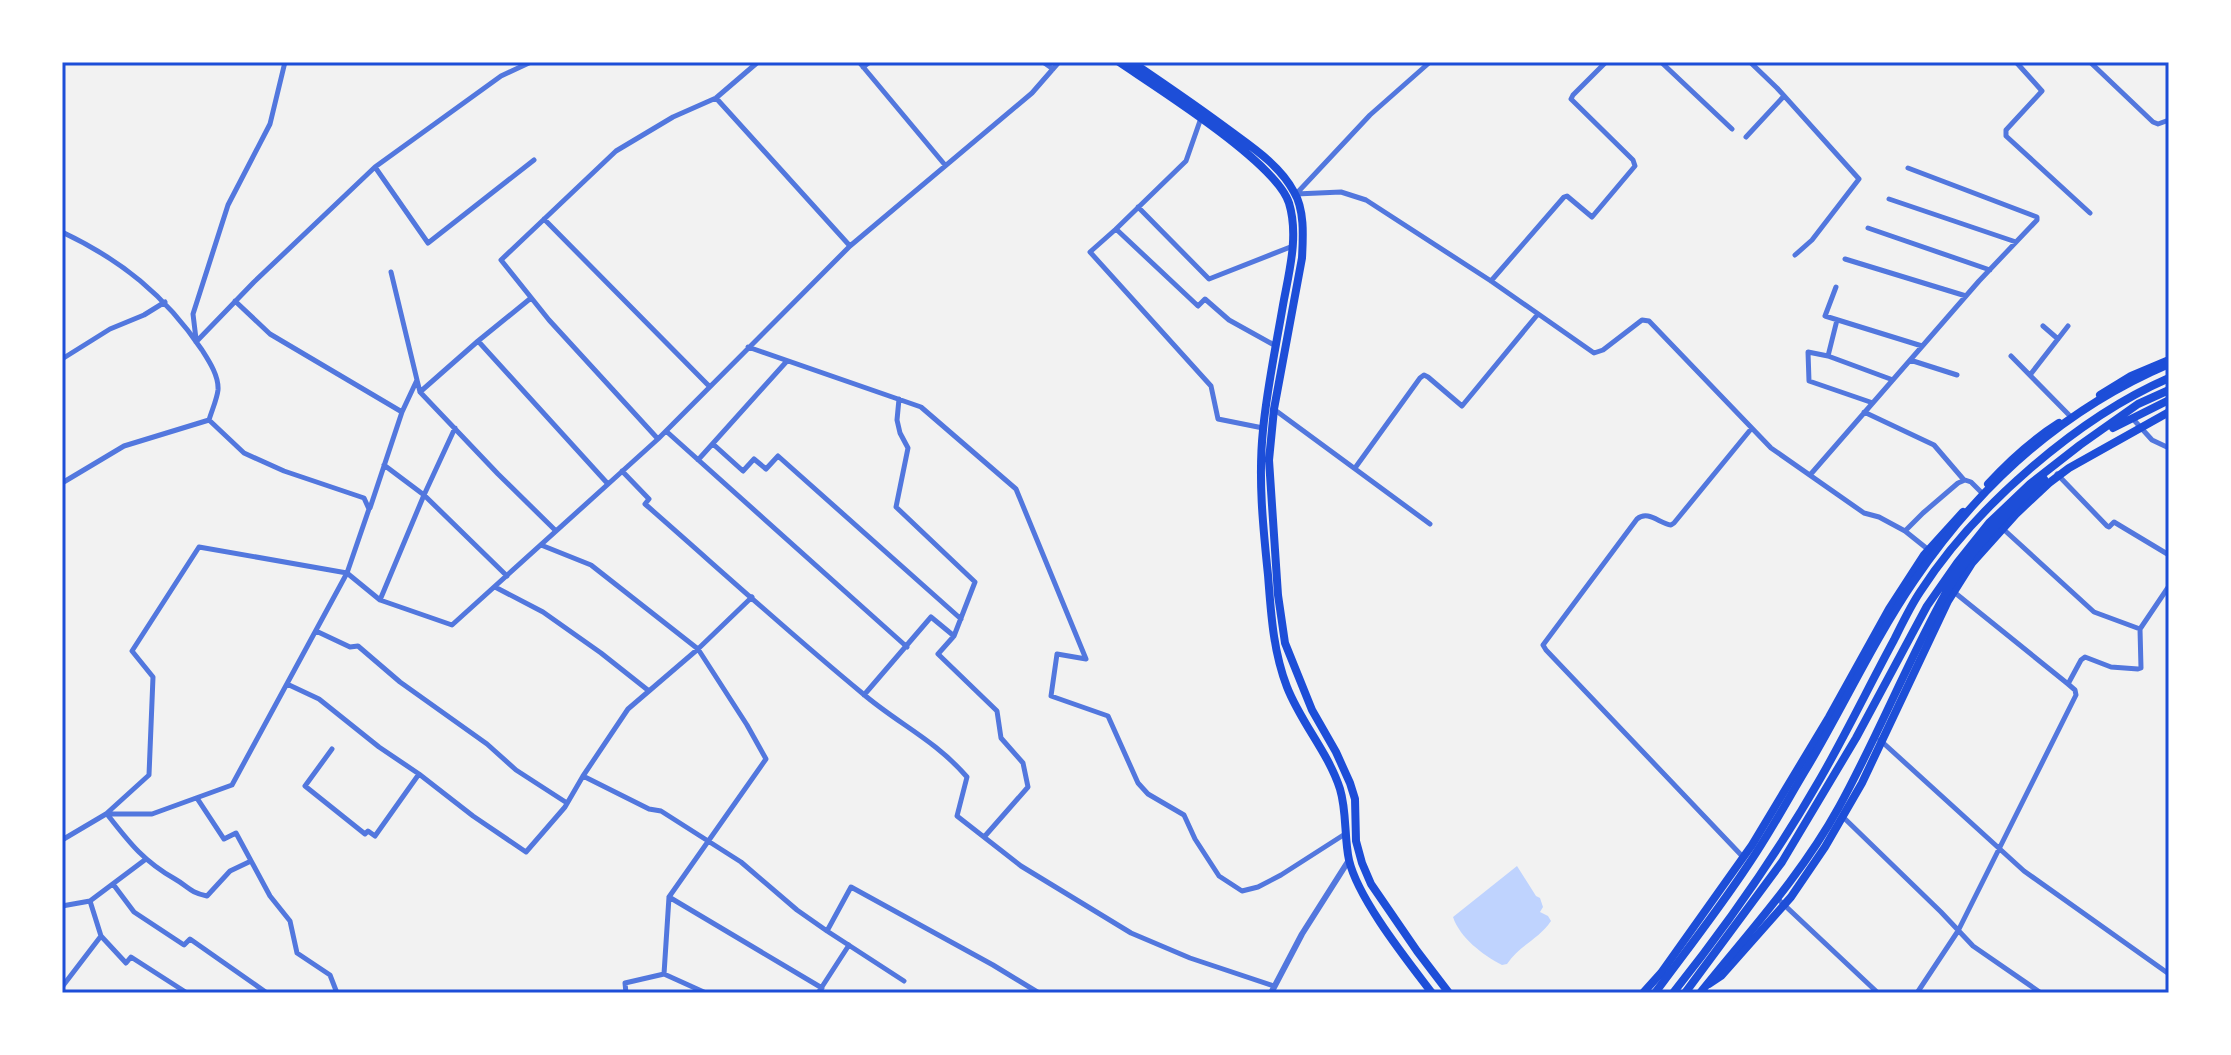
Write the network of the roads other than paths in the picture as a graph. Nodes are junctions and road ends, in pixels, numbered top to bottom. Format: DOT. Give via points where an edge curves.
graph roads {
  1 [pos="285,62"];
  2 [pos="531,62"];
  3 [pos="758,62"];
  4 [pos="870,62"];
  5 [pos="1043,62"];
  6 [pos="1059,62"];
  7 [pos="1119,62"];
  8 [pos="1132,62"];
  9 [pos="1430,62"];
  10 [pos="1606,62"];
  11 [pos="1661,62"];
  12 [pos="1750,62"];
  13 [pos="2016,62"];
  14 [pos="2090,62"];
  15 [pos="861,65"];
  16 [pos="1053,69"];
  17 [pos="1784,96"];
  18 [pos="716,98"];
  19 [pos="1201,118"];
  20 [pos="2169,120"];
  21 [pos="1732,129"];
  22 [pos="1746,137"];
  23 [pos="534,160"];
  24 [pos="945,165"];
  25 [pos="375,167"];
  26 [pos="1908,168"];
  27 [pos="1296,194"];
  28 [pos="1889,199"];
  29 [pos="1138,207"];
  30 [pos="2090,213"];
  31 [pos="544,219"];
  32 [pos="1868,228"];
  33 [pos="1116,229"];
  34 [pos="62,232"];
  35 [pos="2016,242"];
  36 [pos="850,246"];
  37 [pos="1293,246"];
  38 [pos="1795,255"];
  39 [pos="1845,259"];
  40 [pos="1990,270"];
  41 [pos="391,272"];
  42 [pos="1491,281"];
  43 [pos="1836,287"];
  44 [pos="1966,296"];
  45 [pos="531,298"];
  46 [pos="235,301"];
  47 [pos="165,302"];
  48 [pos="1538,314"];
  49 [pos="1837,320"];
  50 [pos="2043,326"];
  51 [pos="2068,326"];
  52 [pos="2058,339"];
  53 [pos="478,341"];
  54 [pos="196,342"];
  55 [pos="1276,346"];
  56 [pos="1922,346"];
  57 [pos="748,347"];
  58 [pos="1828,356"];
  59 [pos="2011,356"];
  60 [pos="62,359"];
  61 [pos="1910,360"];
  62 [pos="787,361"];
  63 [pos="2169,362"];
  64 [pos="1957,375"];
  65 [pos="2030,375"];
  66 [pos="2169,378"];
  67 [pos="417,380"];
  68 [pos="1893,380"];
  69 [pos="709,387"];
  70 [pos="2169,390"];
  71 [pos="420,392"];
  72 [pos="899,399"];
  73 [pos="2169,400"];
  74 [pos="1873,403"];
  75 [pos="1270,409"];
  76 [pos="402,412"];
  77 [pos="1864,412"];
  78 [pos="2169,412"];
  79 [pos="2072,418"];
  80 [pos="2132,418"];
  81 [pos="209,420"];
  82 [pos="455,428"];
  83 [pos="1263,428"];
  84 [pos="1751,429"];
  85 [pos="666,431"];
  86 [pos="658,439"];
  87 [pos="713,444"];
  88 [pos="2169,448"];
  89 [pos="698,460"];
  90 [pos="384,465"];
  91 [pos="1355,468"];
  92 [pos="622,471"];
  93 [pos="2053,471"];
  94 [pos="1810,475"];
  95 [pos="1965,480"];
  96 [pos="62,483"];
  97 [pos="608,484"];
  98 [pos="1983,494"];
  99 [pos="424,495"];
  100 [pos="369,509"];
  101 [pos="1997,523"];
  102 [pos="1430,524"];
  103 [pos="556,531"];
  104 [pos="1905,531"];
  105 [pos="541,545"];
  106 [pos="1934,554"];
  107 [pos="2169,555"];
  108 [pos="347,573"];
  109 [pos="507,576"];
  110 [pos="2169,586"];
  111 [pos="495,587"];
  112 [pos="1949,588"];
  113 [pos="752,597"];
  114 [pos="380,600"];
  115 [pos="961,619"];
  116 [pos="2140,629"];
  117 [pos="316,631"];
  118 [pos="954,636"];
  119 [pos="907,647"];
  120 [pos="698,649"];
  121 [pos="287,684"];
  122 [pos="2068,684"];
  123 [pos="649,691"];
  124 [pos="864,695"];
  125 [pos="1876,736"];
  126 [pos="332,749"];
  127 [pos="419,774"];
  128 [pos="583,776"];
  129 [pos="197,798"];
  130 [pos="567,803"];
  131 [pos="1837,811"];
  132 [pos="106,814"];
  133 [pos="1345,834"];
  134 [pos="985,836"];
  135 [pos="62,840"];
  136 [pos="707,840"];
  137 [pos="2000,850"];
  138 [pos="146,859"];
  139 [pos="1349,860"];
  140 [pos="251,861"];
  141 [pos="1749,864"];
  142 [pos="113,884"];
  143 [pos="669,897"];
  144 [pos="1778,899"];
  145 [pos="90,901"];
  146 [pos="62,906"];
  147 [pos="827,931"];
  148 [pos="1958,931"];
  149 [pos="101,936"];
  150 [pos="849,945"];
  151 [pos="664,974"];
  152 [pos="2169,974"];
  153 [pos="904,981"];
  154 [pos="62,987"];
  155 [pos="820,990"];
  156 [pos="1272,990"];
  157 [pos="1034,992"];
  158 [pos="1701,992"];
  159 [pos="187,993"];
  160 [pos="267,993"];
  161 [pos="337,993"];
  162 [pos="626,993"];
  163 [pos="706,993"];
  164 [pos="1432,993"];
  165 [pos="1449,993"];
  166 [pos="1643,993"];
  167 [pos="1655,993"];
  168 [pos="1673,993"];
  169 [pos="1685,993"];
  170 [pos="1878,993"];
  171 [pos="1917,993"];
  172 [pos="2041,993"];
  1 -- 54 [label="street" via="270,124 228,205 193,314"];
  2 -- 25 [label="street" via="501,76"];
  3 -- 18 [label="street"];
  4 -- 15 [label="street"];
  5 -- 16 [label="street"];
  6 -- 16 [label="street"];
  7 -- 19 [label="main road"];
  8 -- 27 [label="main road" via="1255,149"];
  9 -- 27 [label="street" via="1370,115"];
  10 -- 42 [label="street" via="1571,99 1635,166 1592,217 1564,197"];
  11 -- 21 [label="street"];
  12 -- 17 [label="street"];
  13 -- 30 [label="street" via="2042,91 2006,136"];
  14 -- 20 [label="street" via="2153,122"];
  15 -- 24 [label="street"];
  16 -- 24 [label="street"];
  17 -- 22 [label="street"];
  17 -- 38 [label="street" via="1859,179"];
  18 -- 31 [label="street" via="616,151"];
  18 -- 36 [label="street"];
  19 -- 29 [label="street" via="1186,161"];
  19 -- 37 [label="main road" via="1279,185 1290,205"];
  23 -- 25 [label="street" via="428,243"];
  24 -- 36 [label="street"];
  25 -- 46 [label="street"];
  26 -- 35 [label="street" via="2037,217"];
  27 -- 42 [label="street" via="1341,192 1366,200"];
  27 -- 75 [label="main road" via="1302,258"];
  28 -- 35 [label="street"];
  29 -- 33 [label="street"];
  29 -- 37 [label="street" via="1209,279"];
  31 -- 45 [label="street" via="501,260"];
  31 -- 69 [label="street"];
  32 -- 40 [label="street"];
  33 -- 55 [label="street" via="1198,306 1205,299 1229,320"];
  33 -- 83 [label="street" via="1090,252 1211,386 1218,419"];
  34 -- 47 [label="street" via="94,247"];
  35 -- 40 [label="street"];
  36 -- 57 [label="street"];
  37 -- 55 [label="main road"];
  39 -- 44 [label="street"];
  40 -- 44 [label="street"];
  41 -- 67 [label="street"];
  42 -- 48 [label="street"];
  43 -- 49 [label="street" via="1825,314"];
  44 -- 56 [label="street"];
  45 -- 53 [label="street"];
  45 -- 86 [label="street"];
  46 -- 54 [label="street"];
  46 -- 76 [label="street" via="270,334"];
  47 -- 54 [label="street"];
  47 -- 60 [label="street"];
  48 -- 84 [label="street" via="1597,353 1642,320 1649,321"];
  48 -- 91 [label="street" via="1462,406 1428,377 1420,378"];
  49 -- 56 [label="street"];
  49 -- 58 [label="street"];
  50 -- 52 [label="street"];
  51 -- 52 [label="street"];
  52 -- 65 [label="street"];
  53 -- 71 [label="street"];
  53 -- 97 [label="street"];
  54 -- 81 [label="street" via="217,379"];
  55 -- 75 [label="main road"];
  56 -- 61 [label="street"];
  57 -- 62 [label="street"];
  57 -- 69 [label="street"];
  58 -- 68 [label="street"];
  58 -- 74 [label="street" via="1808,352 1809,381"];
  59 -- 65 [label="street"];
  61 -- 64 [label="street"];
  61 -- 68 [label="street"];
  62 -- 72 [label="street"];
  62 -- 87 [label="street"];
  63 -- 79 [label="main road"];
  63 -- 166 [label="main road" via="2131,376 2040,435 2010,460 1924,555 1752,845"];
  65 -- 79 [label="street"];
  66 -- 168 [label="main road" via="2138,392 2028,469 1951,549 1919,592 1778,849"];
  67 -- 71 [label="street"];
  67 -- 76 [label="street"];
  68 -- 74 [label="street"];
  69 -- 85 [label="street"];
  70 -- 169 [label="main road" via="2138,404 2080,445 1989,523 1927,606 1782,862"];
  71 -- 82 [label="street"];
  72 -- 115 [label="street" via="897,420 908,448 896,507 975,582"];
  72 -- 133 [label="street" via="924,409 1016,489 1086,659 1057,654 1051,696 1108,716 1138,783 1184,815 1219,876 1242,891 1258,887"];
  73 -- 80 [label="main road"];
  74 -- 77 [label="street"];
  75 -- 83 [label="main road"];
  75 -- 91 [label="street"];
  75 -- 165 [label="main road" via="1270,494 1285,643 1350,783 1356,841 1371,884"];
  76 -- 90 [label="street"];
  77 -- 94 [label="street"];
  77 -- 95 [label="street" via="1934,445"];
  78 -- 158 [label="main road" via="2059,475 1972,563 1825,847 1791,897"];
  79 -- 98 [label="main road"];
  80 -- 88 [label="street" via="2152,440"];
  80 -- 93 [label="main road"];
  81 -- 96 [label="street" via="124,446"];
  81 -- 100 [label="street" via="244,453 364,498"];
  82 -- 99 [label="street"];
  82 -- 103 [label="street"];
  83 -- 133 [label="main road" via="1262,500 1278,662 1340,790"];
  84 -- 94 [label="street"];
  84 -- 141 [label="street" via="1674,523 1646,515 1637,519 1543,645"];
  85 -- 86 [label="street"];
  85 -- 89 [label="street"];
  86 -- 92 [label="street"];
  87 -- 89 [label="street"];
  87 -- 115 [label="street" via="743,471 754,459 766,469 778,456"];
  89 -- 119 [label="street"];
  90 -- 99 [label="street"];
  90 -- 100 [label="street"];
  91 -- 102 [label="street"];
  92 -- 97 [label="street"];
  92 -- 113 [label="street" via="649,499 645,504"];
  93 -- 101 [label="main road"];
  93 -- 107 [label="street" via="2107,526 2114,522"];
  94 -- 104 [label="street" via="1864,513"];
  95 -- 98 [label="street"];
  95 -- 104 [label="street"];
  97 -- 103 [label="street"];
  98 -- 106 [label="main road"];
  99 -- 109 [label="street"];
  99 -- 114 [label="street"];
  100 -- 108 [label="street"];
  101 -- 112 [label="main road"];
  101 -- 116 [label="street" via="2094,612"];
  103 -- 105 [label="street"];
  104 -- 106 [label="street"];
  105 -- 109 [label="street"];
  105 -- 120 [label="street" via="591,565"];
  106 -- 141 [label="main road" via="1883,631"];
  108 -- 114 [label="street"];
  108 -- 117 [label="street"];
  108 -- 132 [label="street" via="199,547 132,651 153,677 149,775"];
  109 -- 111 [label="street"];
  110 -- 116 [label="street"];
  111 -- 114 [label="street" via="452,625"];
  111 -- 123 [label="street" via="543,612"];
  112 -- 122 [label="street"];
  112 -- 125 [label="main road"];
  113 -- 120 [label="street"];
  113 -- 124 [label="street"];
  115 -- 118 [label="street"];
  116 -- 122 [label="street" via="2141,668 2111,667 2085,657"];
  117 -- 121 [label="street"];
  117 -- 130 [label="street" via="358,646 516,770"];
  118 -- 119 [label="street" via="931,617"];
  118 -- 134 [label="street" via="938,654 997,711 1001,738 1023,763 1028,787"];
  119 -- 124 [label="street"];
  120 -- 123 [label="street"];
  120 -- 136 [label="street" via="766,759"];
  121 -- 127 [label="street" via="319,699"];
  121 -- 129 [label="street" via="232,785"];
  122 -- 137 [label="street" via="2076,695"];
  123 -- 128 [label="street" via="628,709"];
  124 -- 134 [label="street" via="933,743 967,777 957,816"];
  125 -- 131 [label="main road"];
  125 -- 137 [label="street"];
  126 -- 127 [label="street" via="305,786 365,834 375,836"];
  127 -- 130 [label="street" via="526,852"];
  128 -- 130 [label="street"];
  128 -- 136 [label="street" via="661,811"];
  129 -- 132 [label="street" via="152,814"];
  129 -- 140 [label="street" via="224,839 236,833"];
  131 -- 144 [label="main road"];
  131 -- 148 [label="street"];
  132 -- 135 [label="street"];
  132 -- 138 [label="street"];
  133 -- 139 [label="main road"];
  134 -- 156 [label="street" via="1021,866 1131,933"];
  136 -- 143 [label="street"];
  136 -- 147 [label="street"];
  137 -- 148 [label="street"];
  137 -- 152 [label="street"];
  138 -- 140 [label="street" via="193,893 207,896 230,871"];
  138 -- 142 [label="street"];
  139 -- 156 [label="street"];
  139 -- 164 [label="main road" via="1372,909"];
  140 -- 161 [label="street" via="290,921 297,953 330,975"];
  141 -- 167 [label="main road"];
  142 -- 145 [label="street"];
  142 -- 160 [label="street" via="134,912 184,945 190,939"];
  143 -- 151 [label="street"];
  143 -- 155 [label="street"];
  144 -- 158 [label="main road"];
  144 -- 170 [label="street"];
  145 -- 146 [label="street"];
  145 -- 149 [label="street"];
  147 -- 150 [label="street"];
  147 -- 157 [label="street" via="851,887"];
  148 -- 171 [label="street"];
  148 -- 172 [label="street"];
  149 -- 154 [label="street"];
  149 -- 159 [label="street" via="126,963 131,957"];
  150 -- 153 [label="street"];
  150 -- 155 [label="street"];
  151 -- 162 [label="street" via="625,983"];
  151 -- 163 [label="street"];
}
